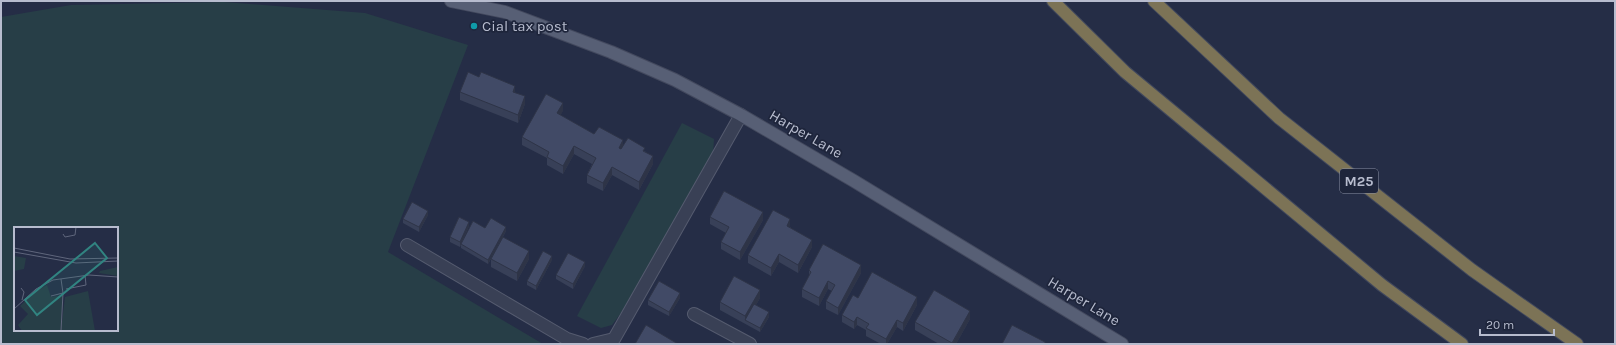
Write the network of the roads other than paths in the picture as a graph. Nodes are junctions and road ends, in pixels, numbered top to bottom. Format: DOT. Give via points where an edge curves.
graph roads {
  1 [pos="450,1"];
  2 [pos="1053,1"];
  3 [pos="1154,1"];
  4 [pos="741,115"];
  5 [pos="407,245"];
  6 [pos="694,314"];
  7 [pos="612,342"];
  8 [pos="1115,342"];
  9 [pos="583,344"];
  10 [pos="593,344"];
  11 [pos="750,344"];
  12 [pos="1462,344"];
  13 [pos="1577,344"];
  1 -- 4 [label="main road, Harper Lane" via="505,12 611,52 675,80"];
  2 -- 12 [label="highway" via="1137,82 1382,285"];
  3 -- 13 [label="highway, M25" via="1279,118 1472,270"];
  4 -- 7 [label="street"];
  4 -- 8 [label="main road, Harper Lane" via="854,181"];
  5 -- 9 [label="street" via="567,339"];
  6 -- 11 [label="street"];
  7 -- 10 [label="street"];
}
